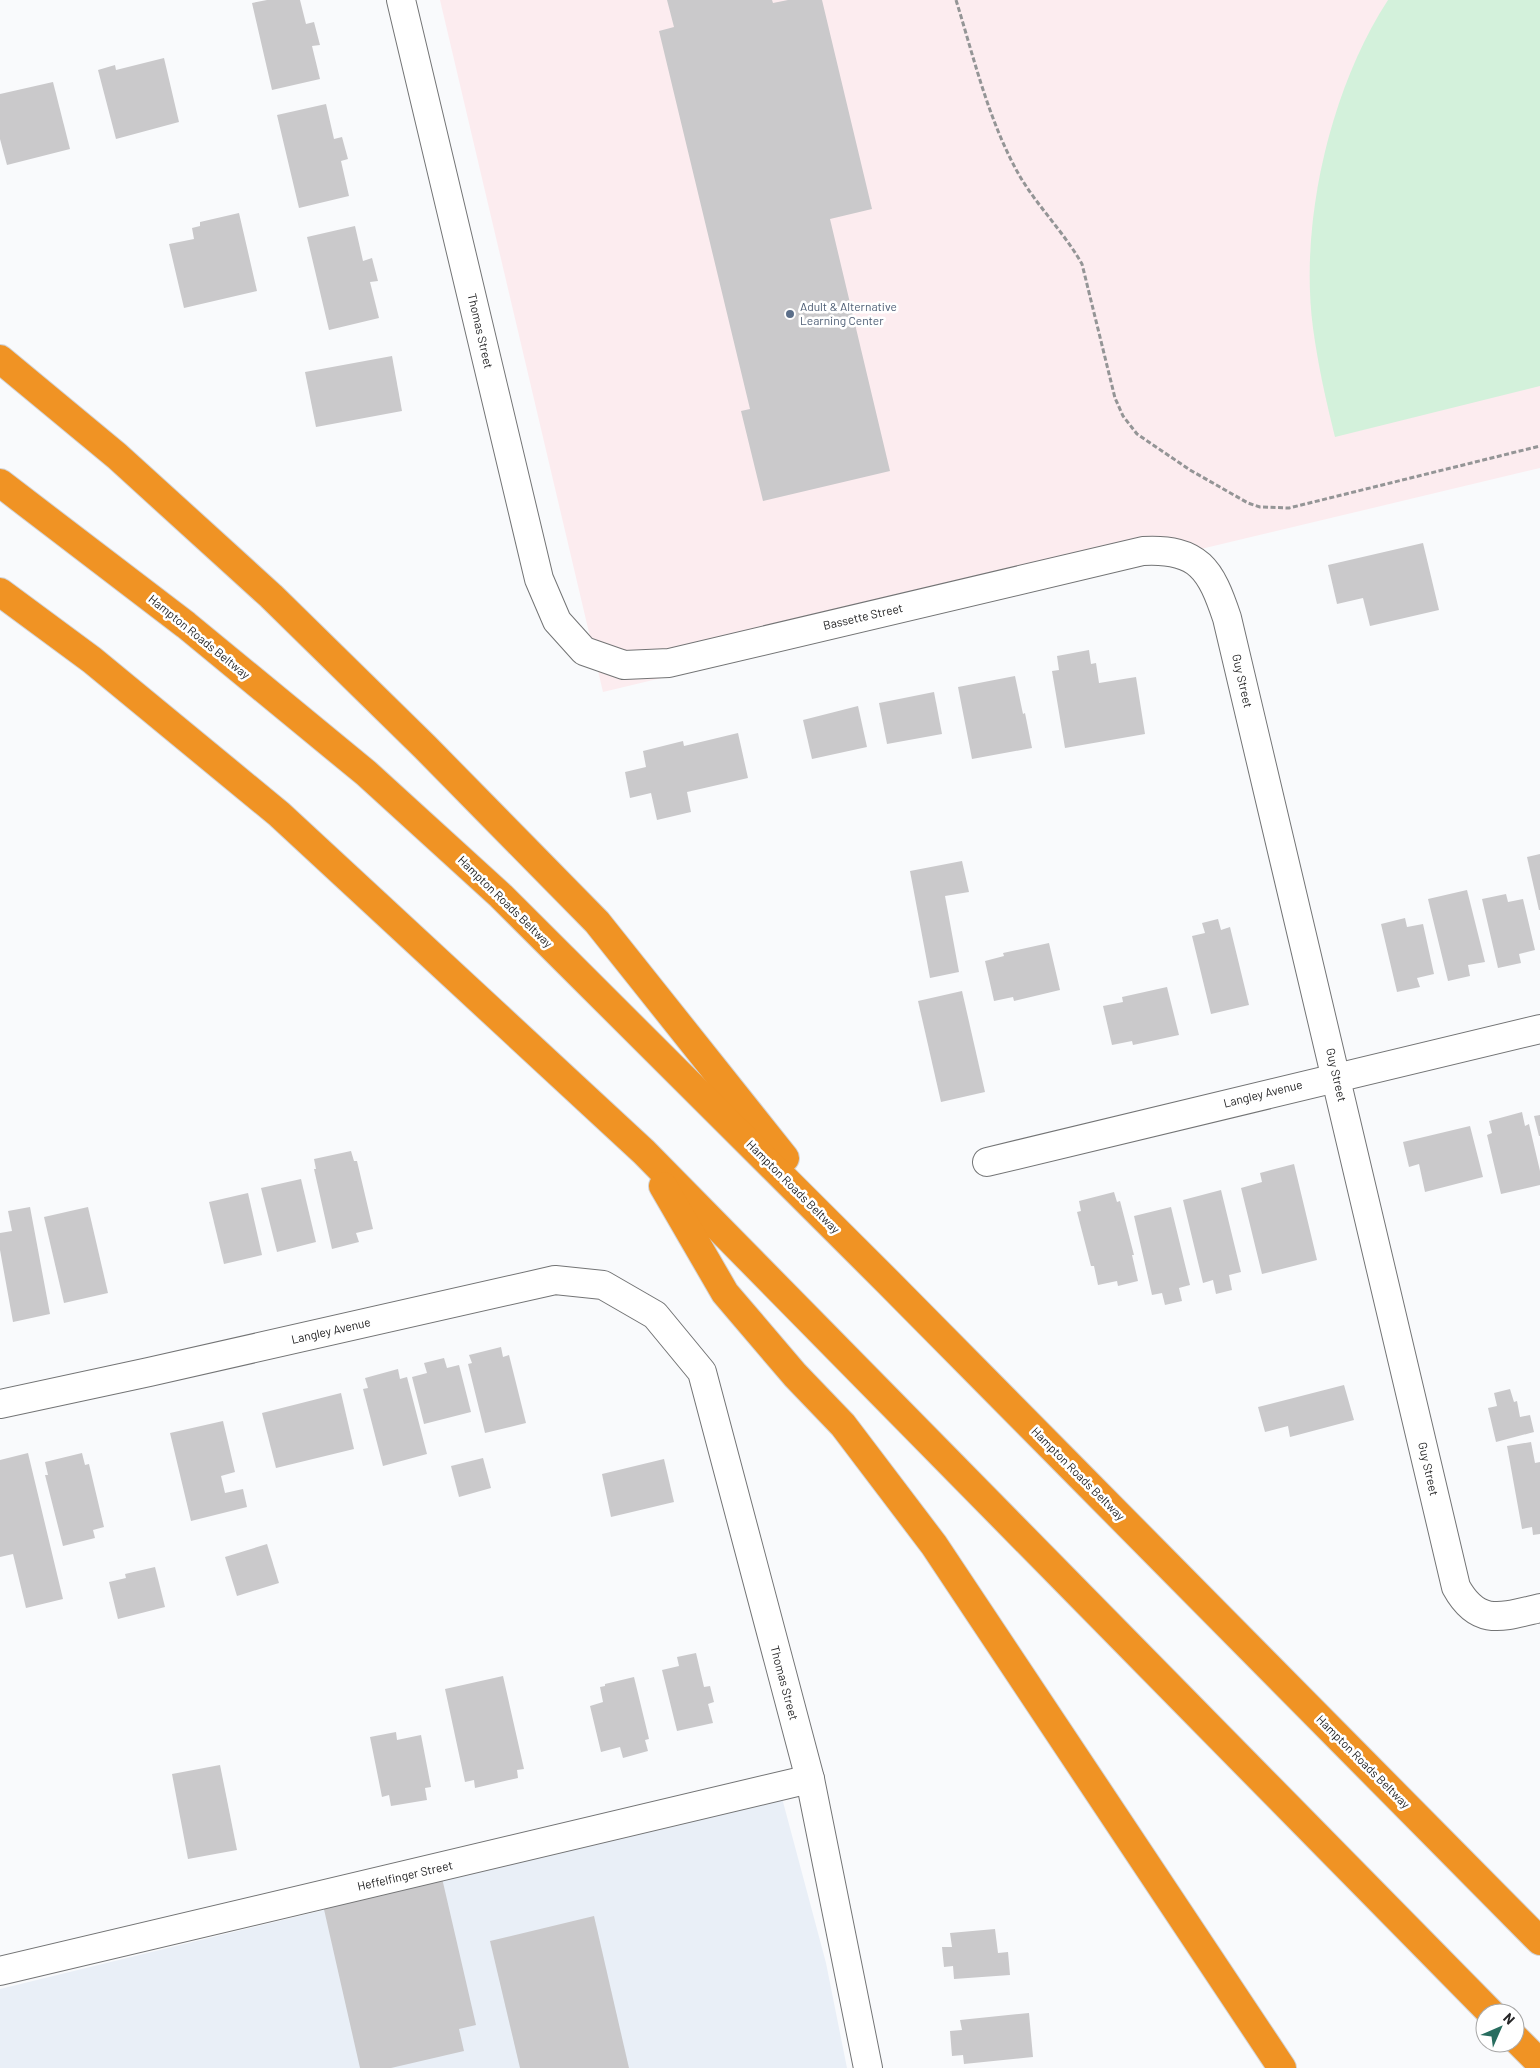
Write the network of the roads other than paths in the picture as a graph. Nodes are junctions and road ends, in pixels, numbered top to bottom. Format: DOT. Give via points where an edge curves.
graph roads {
  1 [pos="401,0"];
  2 [pos="0,359"];
  3 [pos="0,483"];
  4 [pos="1143,551"];
  5 [pos="0,592"];
  6 [pos="584,651"];
  7 [pos="1540,1029"];
  8 [pos="1336,1077"];
  9 [pos="644,1152"];
  10 [pos="987,1162"];
  11 [pos="867,1261"];
  12 [pos="655,1315"];
  13 [pos="0,1404"];
  14 [pos="1540,1608"];
  15 [pos="810,1779"];
  16 [pos="1540,1941"];
  17 [pos="0,1971"];
  18 [pos="1480,2003"];
  19 [pos="1525,2048"];
  20 [pos="1540,2063"];
  21 [pos="868,2068"];
  22 [pos="1282,2068"];
  1 -- 6 [label="street, Thomas Street" via="539,580 556,621"];
  2 -- 11 [label="highway" via="117,456 271,596 597,922"];
  3 -- 11 [label="highway, Hampton Roads Beltway" via="186,625 366,773 501,896"];
  4 -- 6 [label="street, Bassette Street" via="670,663 624,665"];
  4 -- 8 [label="street, Guy Street" via="1158,550 1188,557 1201,565 1218,589 1228,618"];
  5 -- 9 [label="highway" via="92,660 280,814"];
  7 -- 8 [label="street, Langley Avenue"];
  8 -- 10 [label="street, Langley Avenue"];
  8 -- 14 [label="street, Guy Street" via="1456,1587 1464,1602 1489,1616"];
  9 -- 18 [label="highway"];
  9 -- 22 [label="highway" via="725,1293 843,1425 934,1545"];
  11 -- 16 [label="highway, Hampton Roads Beltway"];
  12 -- 13 [label="street, Langley Avenue" via="603,1285 554,1280"];
  12 -- 15 [label="street, Thomas Street" via="702,1372"];
  15 -- 17 [label="street, Heffelfinger Street"];
  15 -- 21 [label="street, Thomas Street"];
  19 -- 20 [label="highway"];
}
